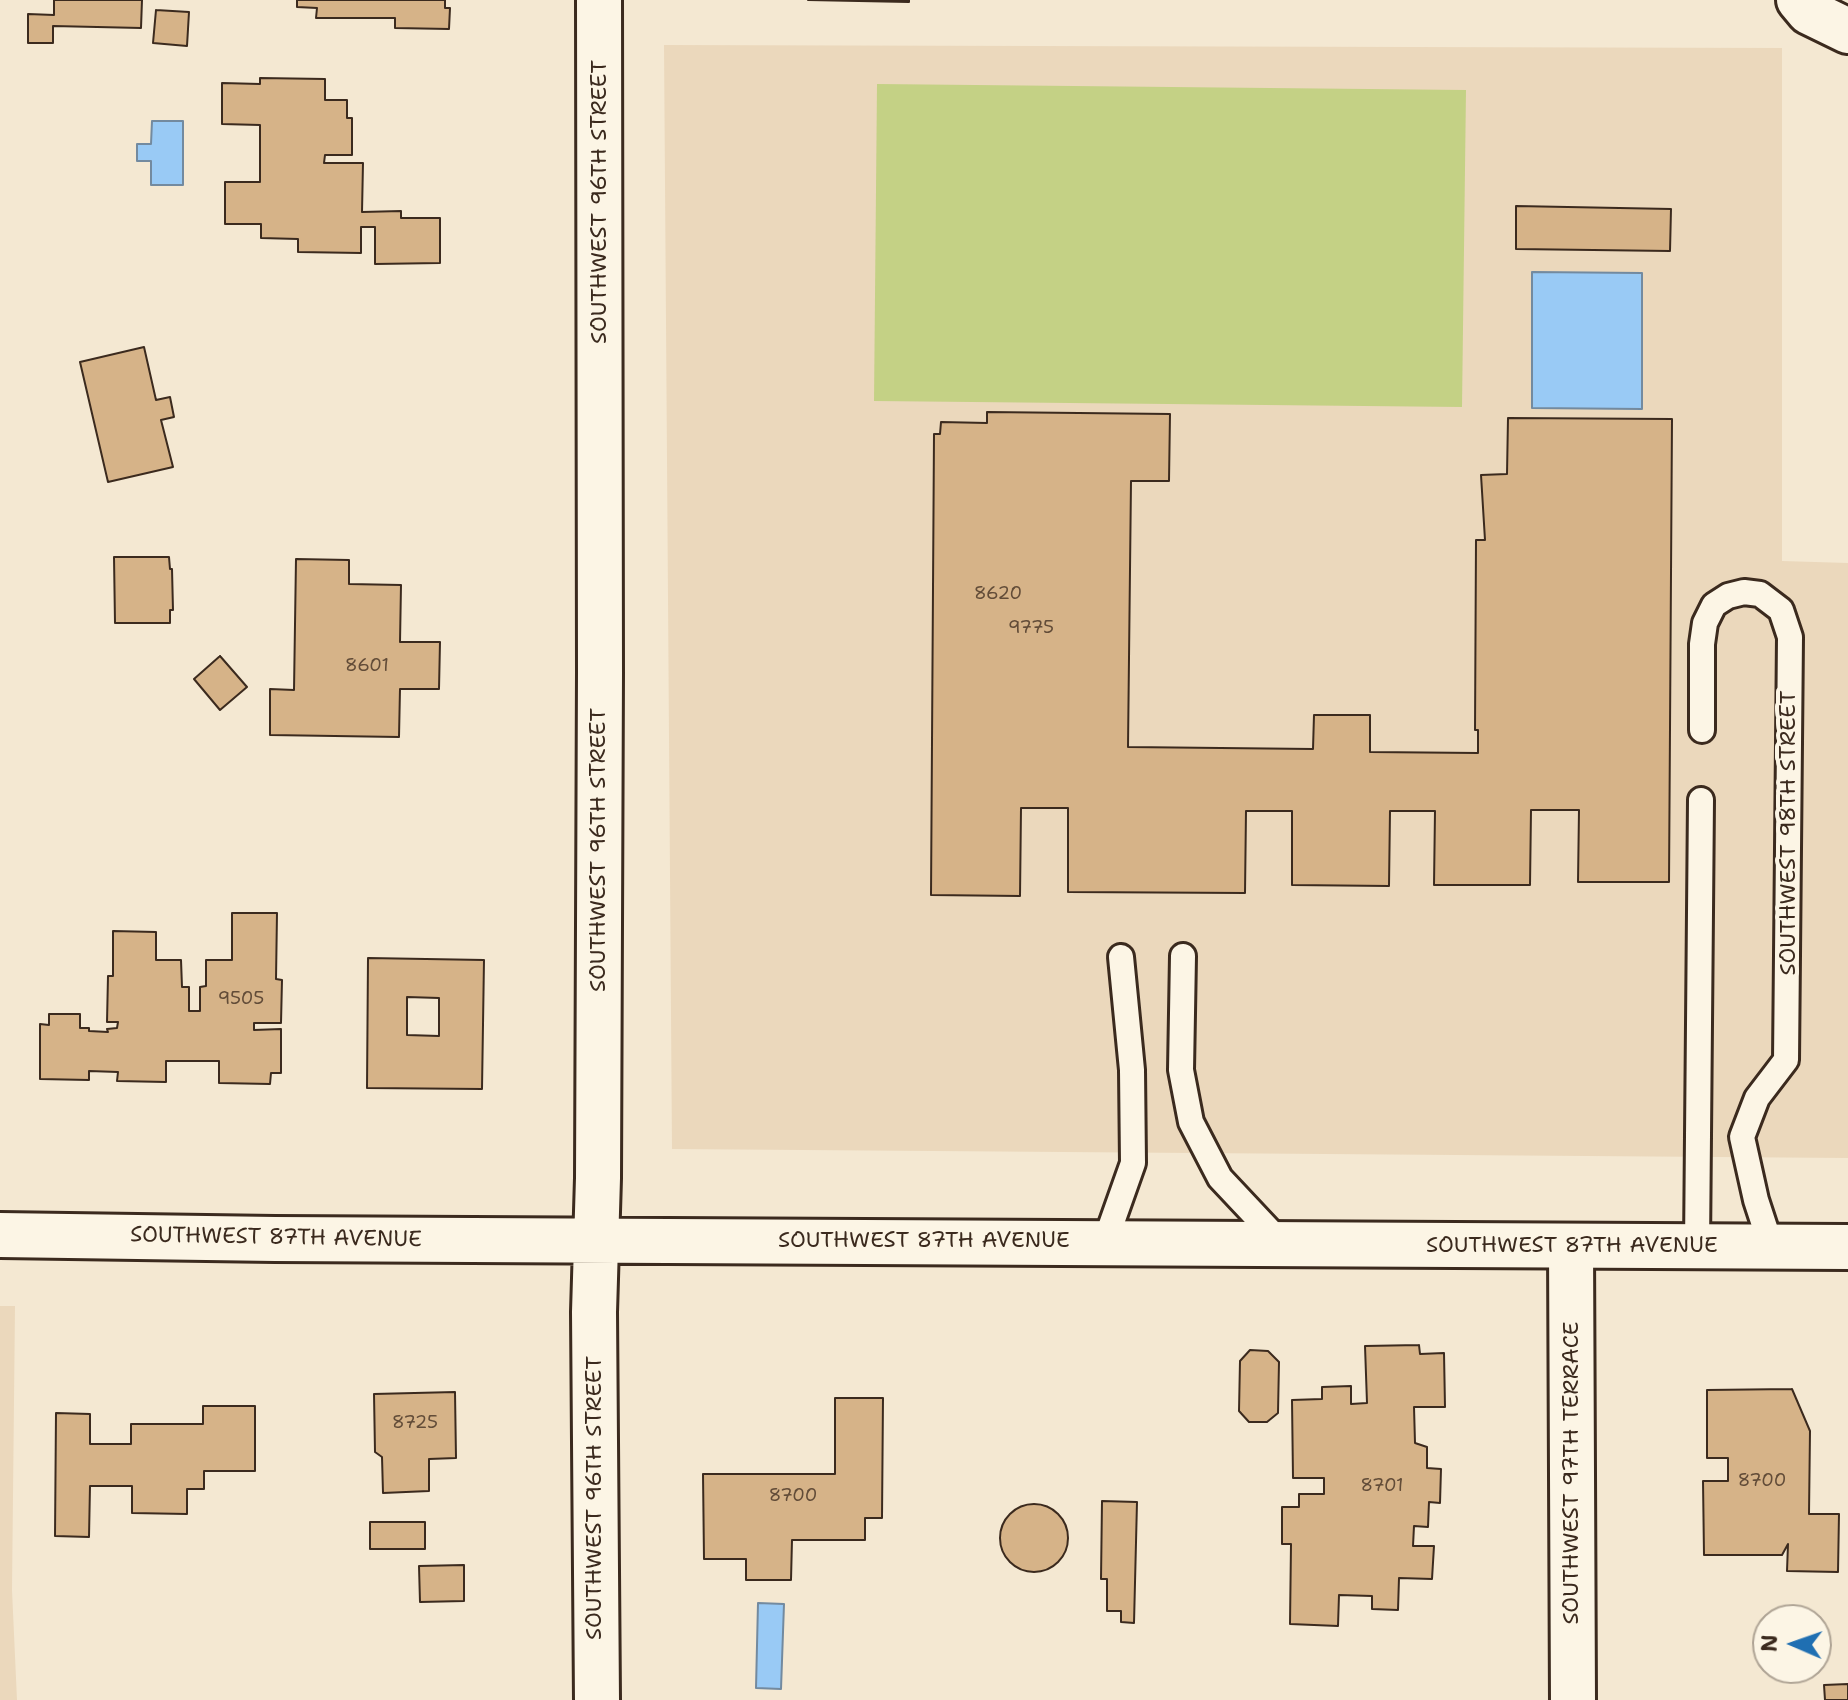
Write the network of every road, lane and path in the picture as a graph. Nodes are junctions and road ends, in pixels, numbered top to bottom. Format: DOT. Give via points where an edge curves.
graph roads {
  1 [pos="599,0"];
  2 [pos="1804,6"];
  3 [pos="1848,31"];
  4 [pos="1702,730"];
  5 [pos="1701,800"];
  6 [pos="1183,956"];
  7 [pos="1121,957"];
  8 [pos="0,1235"];
  9 [pos="595,1240"];
  10 [pos="1105,1242"];
  11 [pos="1282,1244"];
  12 [pos="1571,1246"];
  13 [pos="1771,1246"];
  14 [pos="1697,1247"];
  15 [pos="1848,1247"];
  16 [pos="597,1700"];
  17 [pos="1573,1700"];
  1 -- 9 [label="street, SOUTHWEST 96TH STREET"];
  2 -- 3 [label="street"];
  4 -- 13 [label="lane, SOUTHWEST 98TH STREET" via="1705,623 1714,605 1728,596 1760,594 1781,610 1790,637 1786,1060 1757,1098 1742,1137"];
  5 -- 14 [label="lane"];
  6 -- 11 [label="lane" via="1181,1070 1191,1122 1220,1178"];
  7 -- 10 [label="lane" via="1132,1070 1133,1163"];
  8 -- 9 [label="street, SOUTHWEST 87TH AVENUE"];
  9 -- 10 [label="street, SOUTHWEST 87TH AVENUE"];
  9 -- 16 [label="street, SOUTHWEST 96TH STREET"];
  10 -- 11 [label="street, SOUTHWEST 87TH AVENUE"];
  11 -- 12 [label="street, SOUTHWEST 87TH AVENUE"];
  12 -- 14 [label="street, SOUTHWEST 87TH AVENUE"];
  12 -- 17 [label="street, SOUTHWEST 97TH TERRACE"];
  13 -- 14 [label="street, SOUTHWEST 87TH AVENUE"];
  13 -- 15 [label="street, SOUTHWEST 87TH AVENUE"];
}
